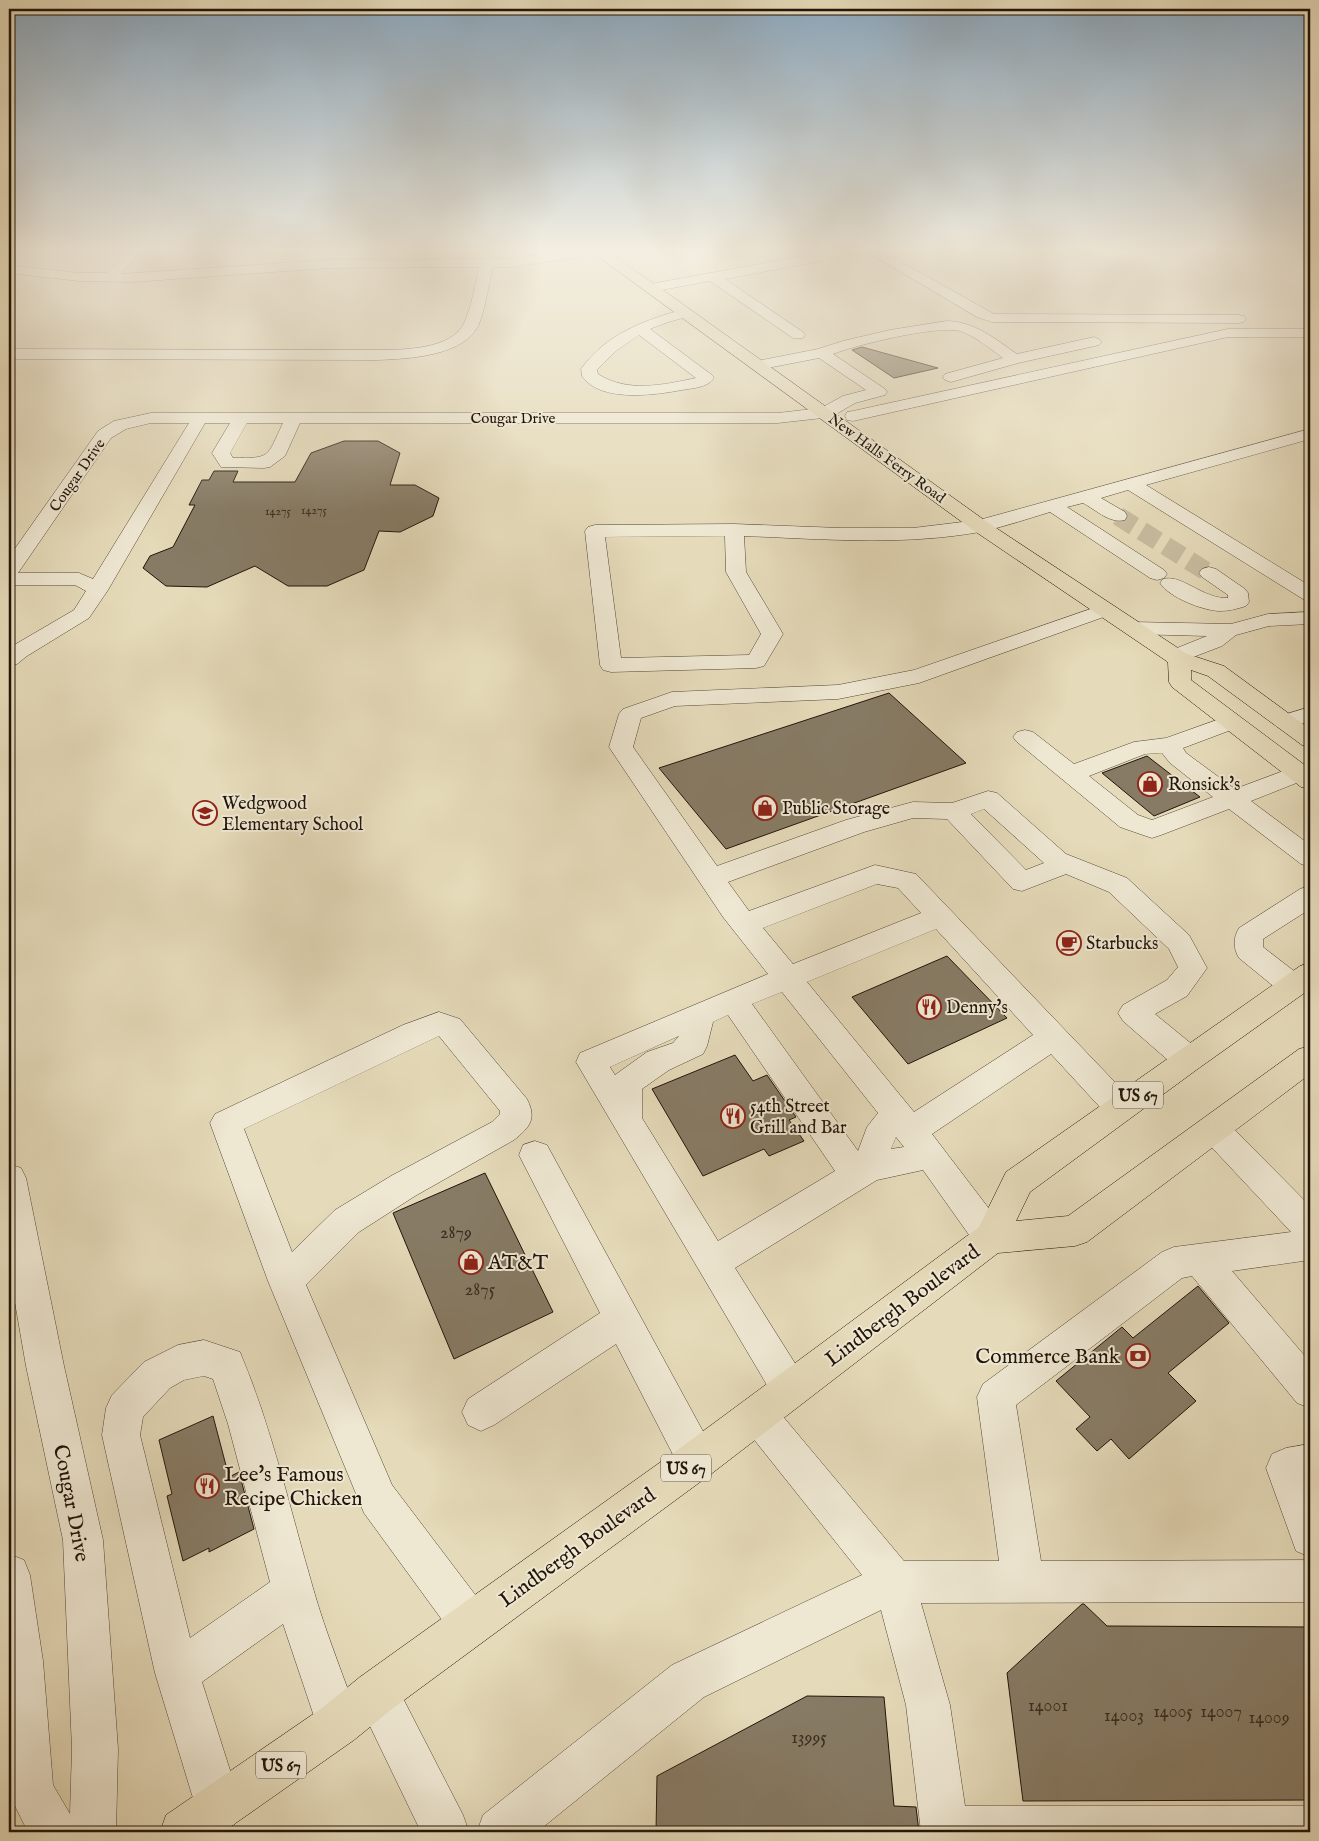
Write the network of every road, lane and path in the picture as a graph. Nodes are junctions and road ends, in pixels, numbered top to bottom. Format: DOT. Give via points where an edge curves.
graph roads {
  1 [pos="459,338"];
  2 [pos="625,338"];
  3 [pos="652,338"];
  4 [pos="721,338"];
  5 [pos="879,338"];
  6 [pos="982,338"];
  7 [pos="1205,338"];
  8 [pos="1094,342"];
  9 [pos="822,353"];
  10 [pos="9,354"];
  11 [pos="1015,360"];
  12 [pos="758,364"];
  13 [pos="936,380"];
  14 [pos="898,388"];
  15 [pos="879,392"];
  16 [pos="830,417"];
  17 [pos="200,418"];
  18 [pos="241,418"];
  19 [pos="294,418"];
  20 [pos="1310,434"];
  21 [pos="1131,484"];
  22 [pos="1085,496"];
  23 [pos="1051,505"];
  24 [pos="1118,516"];
  25 [pos="980,526"];
  26 [pos="726,530"];
  27 [pos="9,572"];
  28 [pos="1209,573"];
  29 [pos="9,579"];
  30 [pos="98,590"];
  31 [pos="1310,595"];
  32 [pos="1104,610"];
  33 [pos="1310,618"];
  34 [pos="1132,628"];
  35 [pos="1232,630"];
  36 [pos="53,631"];
  37 [pos="9,632"];
  38 [pos="1177,658"];
  39 [pos="9,659"];
  40 [pos="1310,714"];
  41 [pos="1231,722"];
  42 [pos="1285,722"];
  43 [pos="1025,737"];
  44 [pos="1310,740"];
  45 [pos="1169,745"];
  46 [pos="1071,774"];
  47 [pos="1305,777"];
  48 [pos="1231,798"];
  49 [pos="954,811"];
  50 [pos="1310,858"];
  51 [pos="1066,864"];
  52 [pos="711,878"];
  53 [pos="1310,896"];
  54 [pos="940,916"];
  55 [pos="744,924"];
  56 [pos="789,979"];
  57 [pos="1302,980"];
  58 [pos="733,1000"];
  59 [pos="700,1015"];
  60 [pos="1054,1036"];
  61 [pos="1310,1058"];
  62 [pos="1188,1059"];
  63 [pos="1120,1108"];
  64 [pos="626,1120"];
  65 [pos="1214,1129"];
  66 [pos="913,1133"];
  67 [pos="535,1155"];
  68 [pos="863,1172"];
  69 [pos="9,1178"];
  70 [pos="1310,1230"];
  71 [pos="991,1238"];
  72 [pos="1310,1246"];
  73 [pos="1200,1260"];
  74 [pos="712,1263"];
  75 [pos="286,1281"];
  76 [pos="622,1319"];
  77 [pos="790,1389"];
  78 [pos="1310,1390"];
  79 [pos="481,1412"];
  80 [pos="757,1414"];
  81 [pos="697,1460"];
  82 [pos="1310,1464"];
  83 [pos="1310,1537"];
  84 [pos="9,1575"];
  85 [pos="1310,1581"];
  86 [pos="894,1582"];
  87 [pos="1023,1582"];
  88 [pos="293,1591"];
  89 [pos="472,1624"];
  90 [pos="177,1673"];
  91 [pos="376,1693"];
  92 [pos="338,1724"];
  93 [pos="200,1823"];
  94 [pos="1310,1830"];
  95 [pos="944,1831"];
  96 [pos="54,1832"];
  97 [pos="93,1832"];
  98 [pos="446,1832"];
  99 [pos="500,1832"];
  1 -- 10 [label="street" via="421,351 396,354"];
  2 -- 3 [label="street" via="600,356 589,369 590,376 599,384 639,391 664,389 706,378"];
  4 -- 12 [label="main road, New Halls Ferry Road"];
  5 -- 9 [label="street"];
  6 -- 11 [label="street"];
  7 -- 16 [label="street, Cougar Drive"];
  8 -- 11 [label="street"];
  9 -- 12 [label="street"];
  9 -- 15 [label="street"];
  11 -- 13 [label="street"];
  12 -- 16 [label="main road, New Halls Ferry Road"];
  14 -- 15 [label="street"];
  15 -- 16 [label="street" via="849,399"];
  16 -- 19 [label="street, Cougar Drive"];
  16 -- 25 [label="main road, New Halls Ferry Road"];
  17 -- 18 [label="street, Cougar Drive"];
  17 -- 27 [label="street, Cougar Drive" via="134,420 104,434"];
  17 -- 30 [label="street"];
  18 -- 19 [label="street, Cougar Drive"];
  18 -- 19 [label="street" via="221,453 227,463 264,463 276,456"];
  20 -- 21 [label="street"];
  21 -- 22 [label="street"];
  21 -- 31 [label="street"];
  22 -- 23 [label="street"];
  22 -- 24 [label="street"];
  23 -- 25 [label="street"];
  23 -- 28 [label="street" via="1184,592 1211,604 1226,606 1239,602 1238,593"];
  25 -- 26 [label="street" via="913,534"];
  25 -- 32 [label="main road, New Halls Ferry Road"];
  26 -- 26 [label="street" via="595,532 611,665 756,661 772,634 736,572"];
  29 -- 30 [label="street" via="79,579"];
  30 -- 36 [label="street" via="82,614"];
  32 -- 34 [label="main road, New Halls Ferry Road"];
  32 -- 52 [label="street" via="919,676 838,692 672,700 631,714 621,747"];
  33 -- 35 [label="street" via="1268,620"];
  34 -- 35 [label="street"];
  34 -- 38 [label="main road, New Halls Ferry Road"];
  35 -- 38 [label="street" via="1214,642"];
  36 -- 37 [label="street"];
  36 -- 39 [label="street"];
  38 -- 41 [label="main road" via="1180,682"];
  38 -- 42 [label="main road, New Halls Ferry Road" via="1216,671"];
  40 -- 42 [label="street"];
  41 -- 45 [label="street"];
  41 -- 47 [label="main road"];
  42 -- 44 [label="main road, New Halls Ferry Road"];
  43 -- 46 [label="street"];
  45 -- 46 [label="street" via="1142,747"];
  45 -- 48 [label="street" via="1178,758"];
  46 -- 48 [label="street" via="1129,821 1152,829"];
  47 -- 48 [label="street"];
  48 -- 50 [label="street"];
  49 -- 51 [label="street" via="988,799 1057,860"];
  49 -- 51 [label="street" via="1022,882"];
  49 -- 52 [label="street" via="913,810 855,826"];
  51 -- 62 [label="street" via="1118,885 1180,942 1193,968 1177,988 1134,1013"];
  52 -- 55 [label="street"];
  53 -- 57 [label="street" via="1249,935 1249,951"];
  54 -- 55 [label="street" via="907,882 875,874"];
  54 -- 56 [label="street"];
  54 -- 60 [label="street"];
  55 -- 56 [label="street"];
  56 -- 58 [label="street"];
  56 -- 66 [label="street"];
  57 -- 62 [label="main road, Lindbergh Boulevard / US 67"];
  58 -- 59 [label="street"];
  58 -- 68 [label="street"];
  59 -- 64 [label="street" via="692,1046 658,1061 627,1083"];
  59 -- 64 [label="street" via="591,1062"];
  60 -- 63 [label="street"];
  60 -- 66 [label="street"];
  61 -- 65 [label="main road, Lindbergh Boulevard"];
  62 -- 63 [label="main road, Lindbergh Boulevard / US 67"];
  63 -- 71 [label="main road, Lindbergh Boulevard / US 67" via="1018,1182"];
  64 -- 74 [label="street"];
  65 -- 70 [label="street"];
  65 -- 71 [label="main road, Lindbergh Boulevard" via="1075,1231"];
  66 -- 68 [label="street"];
  66 -- 68 [label="street" via="878,1137"];
  66 -- 71 [label="street"];
  67 -- 76 [label="street"];
  68 -- 74 [label="street"];
  69 -- 97 [label="street, Cougar Drive" via="48,1385 83,1540 95,1749"];
  71 -- 77 [label="main road, Lindbergh Boulevard / US 67"];
  72 -- 73 [label="street"];
  73 -- 78 [label="street"];
  73 -- 87 [label="street" via="1174,1263 996,1397"];
  74 -- 77 [label="street"];
  75 -- 75 [label="street" via="226,1123 414,1033 439,1024 449,1027 516,1108 516,1120 504,1131 403,1186 347,1221"];
  75 -- 89 [label="street" via="378,1499"];
  76 -- 79 [label="street"];
  76 -- 81 [label="street"];
  77 -- 80 [label="main road, Lindbergh Boulevard / US 67"];
  80 -- 81 [label="main road, Lindbergh Boulevard / US 67"];
  80 -- 86 [label="street"];
  81 -- 89 [label="main road, Lindbergh Boulevard / US 67"];
  82 -- 83 [label="street" via="1286,1468"];
  84 -- 96 [label="street" via="21,1661 30,1790"];
  85 -- 87 [label="street"];
  86 -- 87 [label="street"];
  86 -- 95 [label="street" via="928,1705"];
  86 -- 99 [label="street" via="688,1681"];
  88 -- 90 [label="street"];
  88 -- 90 [label="street" via="247,1424 227,1365 204,1358 178,1363 157,1375 126,1408 121,1435"];
  88 -- 92 [label="street"];
  89 -- 91 [label="main road, Lindbergh Boulevard / US 67"];
  90 -- 93 [label="street"];
  91 -- 92 [label="main road, Lindbergh Boulevard / US 67"];
  91 -- 98 [label="street"];
  92 -- 93 [label="main road, Lindbergh Boulevard / US 67"];
  94 -- 95 [label="street"];
}
